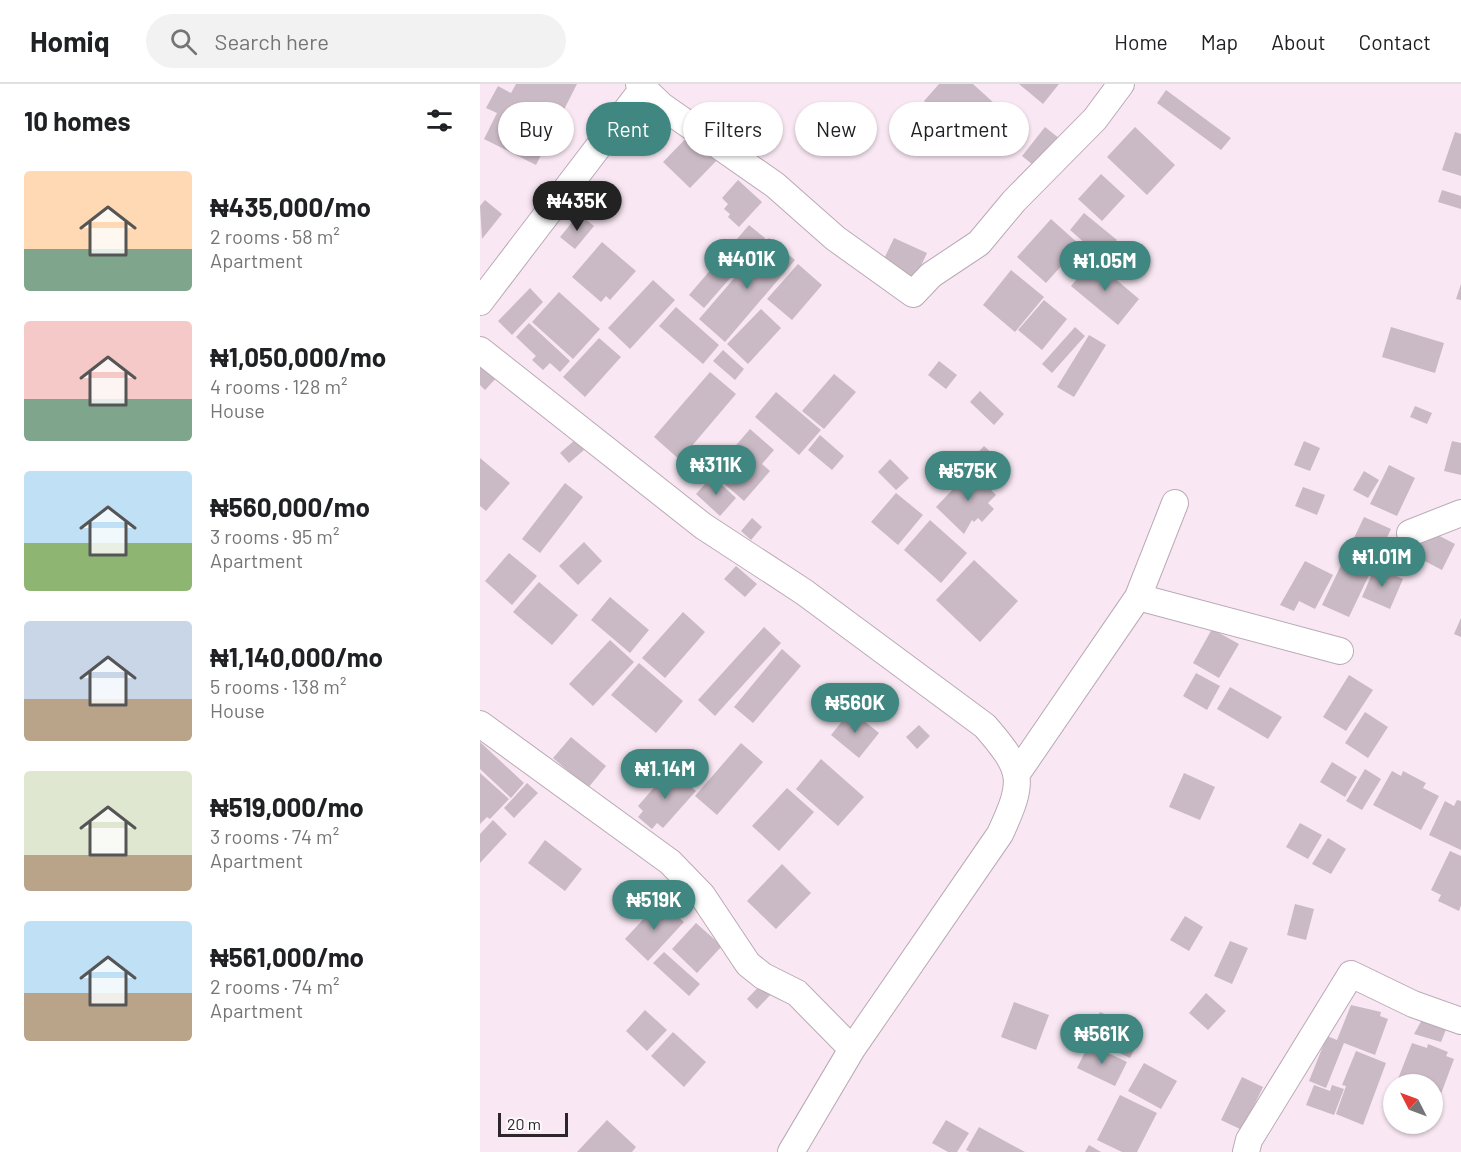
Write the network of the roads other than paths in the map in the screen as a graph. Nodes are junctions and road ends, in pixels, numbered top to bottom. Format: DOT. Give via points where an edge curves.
graph roads {
  1 [pos="1121,84"];
  2 [pos="641,86"];
  3 [pos="480,302"];
  4 [pos="480,350"];
  5 [pos="1175,503"];
  6 [pos="1461,513"];
  7 [pos="1410,533"];
  8 [pos="1138,597"];
  9 [pos="1340,651"];
  10 [pos="480,724"];
  11 [pos="1018,772"];
  12 [pos="1461,1022"];
  13 [pos="852,1049"];
  14 [pos="791,1152"];
  15 [pos="1246,1152"];
  1 -- 2 [label="street" via="1095,119 1014,201 979,243 932,275 913,294 835,238 766,179 662,106"];
  2 -- 3 [label="street"];
  4 -- 11 [label="street" via="703,526 804,592 985,726 1009,753"];
  5 -- 8 [label="street"];
  6 -- 7 [label="street"];
  8 -- 9 [label="street"];
  8 -- 11 [label="street"];
  10 -- 13 [label="street" via="670,862 702,895 748,964 797,993"];
  11 -- 13 [label="street" via="1016,800 1000,834"];
  12 -- 15 [label="street" via="1351,974 1249,1140"];
  13 -- 14 [label="street"];
}
